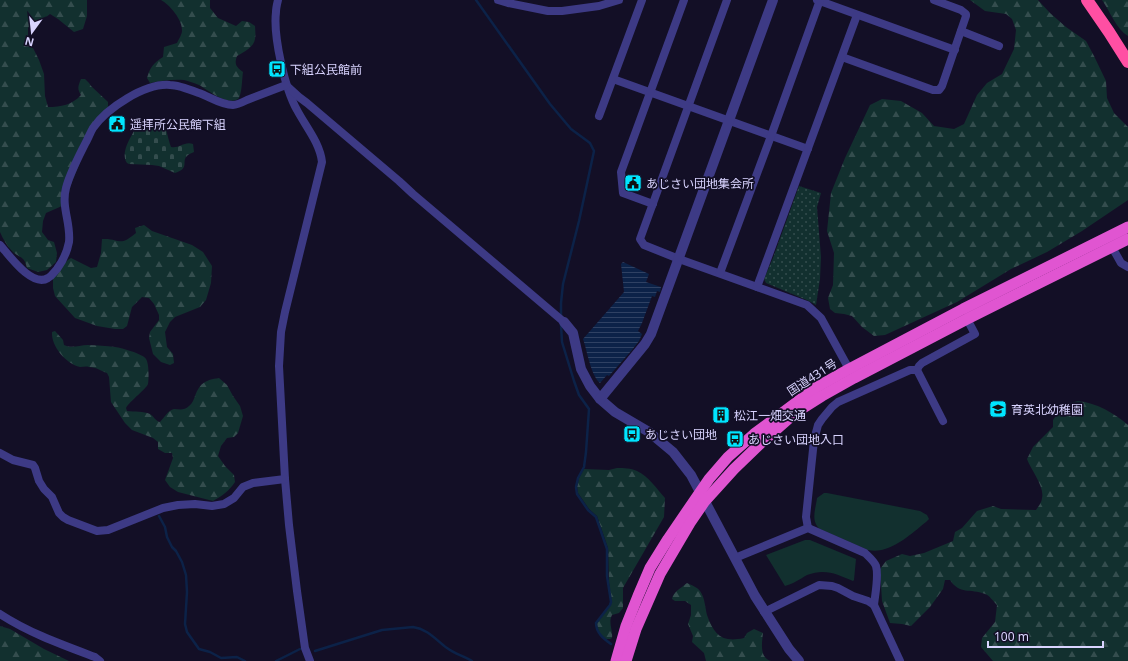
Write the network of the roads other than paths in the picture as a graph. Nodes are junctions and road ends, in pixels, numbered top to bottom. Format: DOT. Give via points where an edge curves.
graph roads {
  1 [pos="278,0"];
  2 [pos="498,0"];
  3 [pos="619,0"];
  4 [pos="642,0"];
  5 [pos="684,0"];
  6 [pos="727,0"];
  7 [pos="773,0"];
  8 [pos="819,0"];
  9 [pos="934,0"];
  10 [pos="1087,0"];
  11 [pos="857,15"];
  12 [pos="961,31"];
  13 [pos="999,46"];
  14 [pos="955,50"];
  15 [pos="842,57"];
  16 [pos="1128,62"];
  17 [pos="613,79"];
  18 [pos="286,85"];
  19 [pos="650,93"];
  20 [pos="688,106"];
  21 [pos="599,116"];
  22 [pos="729,121"];
  23 [pos="772,136"];
  24 [pos="808,149"];
  25 [pos="653,204"];
  26 [pos="1128,227"];
  27 [pos="1128,239"];
  28 [pos="0,244"];
  29 [pos="1112,247"];
  30 [pos="679,259"];
  31 [pos="1128,267"];
  32 [pos="720,273"];
  33 [pos="757,287"];
  34 [pos="560,319"];
  35 [pos="967,319"];
  36 [pos="849,368"];
  37 [pos="917,370"];
  38 [pos="600,398"];
  39 [pos="943,421"];
  40 [pos="0,453"];
  41 [pos="285,479"];
  42 [pos="702,497"];
  43 [pos="808,528"];
  44 [pos="735,558"];
  45 [pos="874,605"];
  46 [pos="764,612"];
  47 [pos="0,614"];
  48 [pos="100,661"];
  49 [pos="310,661"];
  50 [pos="616,661"];
  51 [pos="626,661"];
  52 [pos="799,661"];
  53 [pos="900,661"];
  1 -- 18 [label="street" via="276,26"];
  2 -- 3 [label="street" via="548,11 562,11 599,6"];
  4 -- 17 [label="street"];
  5 -- 19 [label="street"];
  6 -- 20 [label="street"];
  7 -- 22 [label="street"];
  8 -- 11 [label="street"];
  8 -- 23 [label="street"];
  9 -- 12 [label="street" via="966,14"];
  10 -- 16 [label="highway"];
  11 -- 14 [label="street"];
  11 -- 15 [label="street"];
  12 -- 13 [label="street"];
  12 -- 14 [label="street"];
  14 -- 15 [label="street" via="942,86 936,91"];
  15 -- 24 [label="street"];
  17 -- 19 [label="street"];
  17 -- 21 [label="street"];
  18 -- 28 [label="street" via="234,105 171,85 160,85 136,93 113,108 98,123 77,160 66,189 64,207 69,242 66,254 51,275 43,280 34,278 14,262"];
  18 -- 34 [label="street"];
  18 -- 41 [label="street" via="296,109 319,148 322,162 281,332 279,366"];
  19 -- 20 [label="street"];
  19 -- 25 [label="street" via="621,172 623,193"];
  20 -- 22 [label="street"];
  20 -- 25 [label="street"];
  22 -- 23 [label="street"];
  22 -- 30 [label="street"];
  23 -- 24 [label="street"];
  23 -- 32 [label="street"];
  24 -- 33 [label="street"];
  25 -- 30 [label="street" via="640,239 644,245"];
  26 -- 36 [label="highway, 国道431号"];
  27 -- 29 [label="highway, 国道431号"];
  29 -- 31 [label="street" via="1121,262"];
  29 -- 35 [label="highway, 国道431号"];
  30 -- 32 [label="street"];
  30 -- 38 [label="street" via="651,334"];
  32 -- 33 [label="street"];
  33 -- 36 [label="street" via="807,305 821,318"];
  34 -- 38 [label="street" via="573,333 581,369"];
  35 -- 37 [label="street" via="975,334 922,363"];
  35 -- 42 [label="highway, 国道431号" via="854,378 795,413"];
  36 -- 42 [label="highway, 国道431号" via="817,387 754,434 728,458"];
  37 -- 39 [label="street"];
  37 -- 43 [label="street" via="910,370 847,398 832,407 822,419 814,440 806,517"];
  38 -- 42 [label="street" via="615,412 649,432 673,452 691,475"];
  40 -- 41 [label="street" via="13,460 33,465 44,490 52,497 63,517 97,531 108,530 163,508 178,505 224,504 234,498 243,487 253,483"];
  41 -- 49 [label="street" via="297,591 305,648"];
  42 -- 44 [label="street"];
  42 -- 50 [label="highway, 国道431号" via="668,539 650,568 626,626"];
  42 -- 51 [label="highway, 国道431号" via="660,574 636,629"];
  43 -- 44 [label="street"];
  43 -- 45 [label="street" via="865,553 872,560 876,566"];
  44 -- 46 [label="street"];
  45 -- 46 [label="street" via="838,588 819,585"];
  45 -- 53 [label="street"];
  46 -- 52 [label="street"];
  47 -- 48 [label="street"];
}
